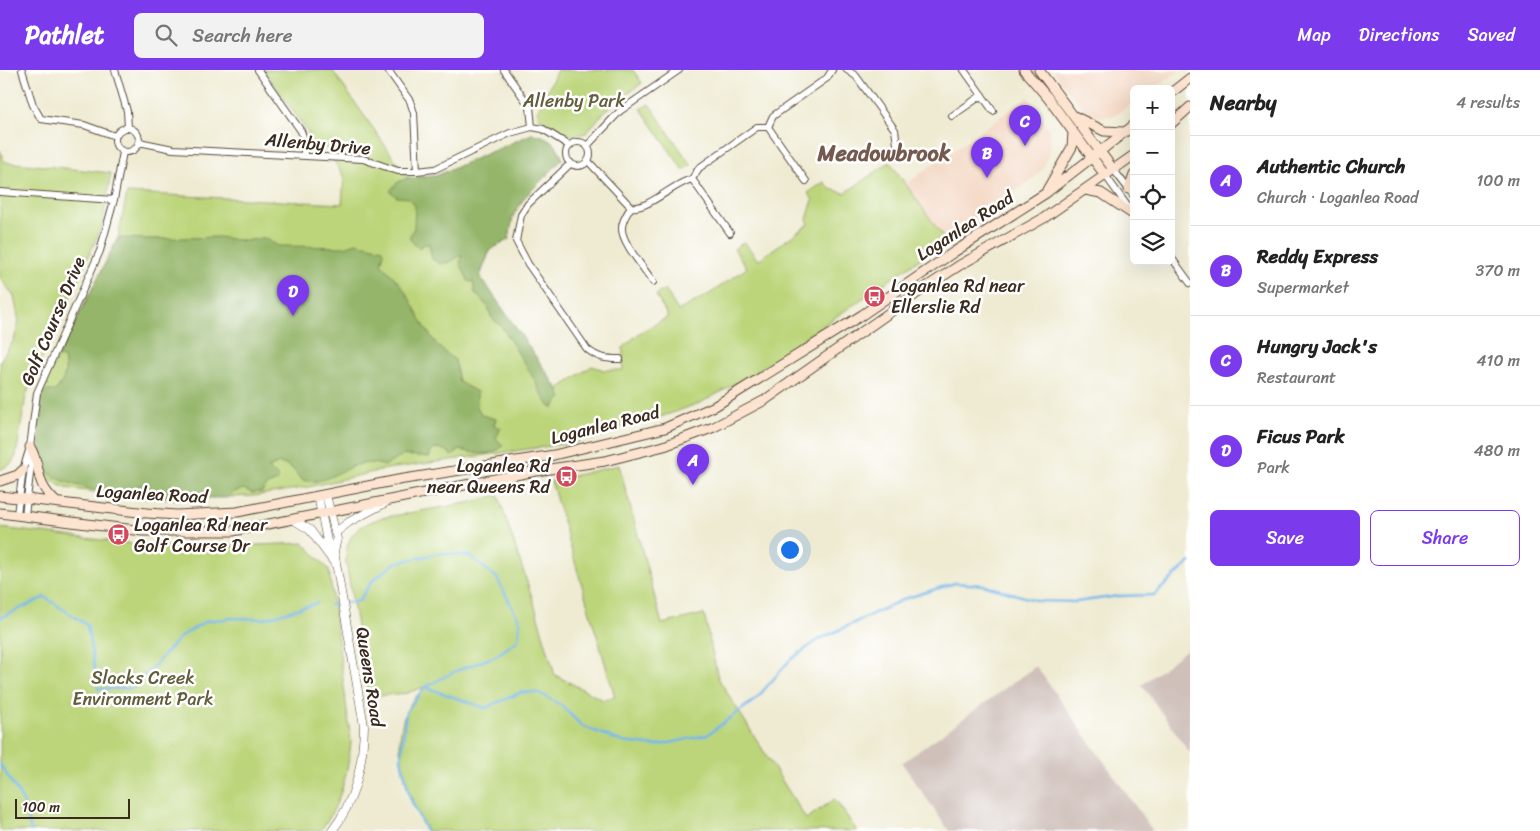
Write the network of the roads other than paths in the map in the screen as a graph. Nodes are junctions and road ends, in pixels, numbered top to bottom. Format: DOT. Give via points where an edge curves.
graph roads {
  1 [pos="22,70"];
  2 [pos="115,70"];
  3 [pos="258,70"];
  4 [pos="388,70"];
  5 [pos="504,70"];
  6 [pos="679,70"];
  7 [pos="832,70"];
  8 [pos="847,70"];
  9 [pos="964,70"];
  10 [pos="1024,70"];
  11 [pos="1038,70"];
  12 [pos="1190,78"];
  13 [pos="1175,90"];
  14 [pos="982,95"];
  15 [pos="1190,107"];
  16 [pos="993,111"];
  17 [pos="952,116"];
  18 [pos="1074,116"];
  19 [pos="1175,120"];
  20 [pos="532,127"];
  21 [pos="768,127"];
  22 [pos="128,128"];
  23 [pos="1130,128"];
  24 [pos="1073,132"];
  25 [pos="1126,132"];
  26 [pos="115,136"];
  27 [pos="139,142"];
  28 [pos="897,144"];
  29 [pos="570,146"];
  30 [pos="587,146"];
  31 [pos="123,152"];
  32 [pos="1100,152"];
  33 [pos="304,155"];
  34 [pos="1092,158"];
  35 [pos="1130,158"];
  36 [pos="588,161"];
  37 [pos="571,163"];
  38 [pos="1114,169"];
  39 [pos="417,171"];
  40 [pos="1105,176"];
  41 [pos="692,179"];
  42 [pos="806,181"];
  43 [pos="1085,190"];
  44 [pos="1130,191"];
  45 [pos="0,192"];
  46 [pos="1046,192"];
  47 [pos="114,200"];
  48 [pos="631,206"];
  49 [pos="1130,209"];
  50 [pos="1130,211"];
  51 [pos="730,233"];
  52 [pos="1175,262"];
  53 [pos="653,282"];
  54 [pos="1190,283"];
  55 [pos="620,359"];
  56 [pos="30,452"];
  57 [pos="23,470"];
  58 [pos="0,481"];
  59 [pos="0,496"];
  60 [pos="322,496"];
  61 [pos="23,499"];
  62 [pos="391,500"];
  63 [pos="56,502"];
  64 [pos="0,513"];
  65 [pos="326,513"];
  66 [pos="21,515"];
  67 [pos="294,520"];
  68 [pos="335,533"];
  69 [pos="334,551"];
  70 [pos="337,566"];
  71 [pos="332,831"];
  1 -- 26 [label="street" via="41,119 84,124"];
  2 -- 22 [label="street" via="127,111"];
  3 -- 33 [label="street" via="301,131"];
  4 -- 39 [label="street" via="410,101 414,113"];
  5 -- 20 [label="street" via="530,107"];
  6 -- 30 [label="street" via="620,111"];
  7 -- 21 [label="street" via="827,78 773,116"];
  8 -- 28 [label="street" via="856,76 895,130"];
  9 -- 14 [label="street"];
  10 -- 24 [label="main road"];
  11 -- 18 [label="main road"];
  12 -- 13 [label="main road"];
  14 -- 16 [label="street"];
  14 -- 17 [label="street"];
  15 -- 19 [label="main road"];
  18 -- 25 [label="main road" via="1104,131"];
  18 -- 32 [label="main road"];
  20 -- 29 [label="street" via="543,129"];
  20 -- 39 [label="street, Allenby Drive" via="510,133 435,169"];
  21 -- 41 [label="street" via="757,127 699,168"];
  21 -- 42 [label="street"];
  22 -- 26 [label="street"];
  22 -- 27 [label="street" via="135,131"];
  23 -- 25 [label="main road, Loganlea Road"];
  24 -- 34 [label="main road"];
  24 -- 46 [label="main road" via="1072,147"];
  25 -- 32 [label="main road, Loganlea Road"];
  26 -- 31 [label="street" via="115,144"];
  27 -- 31 [label="street" via="134,150"];
  27 -- 33 [label="street, Allenby Drive" via="173,149"];
  29 -- 30 [label="street" via="580,142"];
  29 -- 37 [label="street" via="567,156"];
  30 -- 36 [label="street" via="590,151"];
  31 -- 47 [label="street, Golf Course Drive"];
  32 -- 34 [label="main road, Loganlea Road"];
  32 -- 38 [label="main road"];
  33 -- 39 [label="street, Allenby Drive" via="363,159 398,171"];
  34 -- 40 [label="main road"];
  34 -- 46 [label="main road, Loganlea Road"];
  35 -- 38 [label="main road, Loganlea Road"];
  36 -- 37 [label="street" via="582,165"];
  36 -- 48 [label="street"];
  37 -- 55 [label="street" via="528,204 517,228 516,241 528,264 587,349 604,359"];
  38 -- 40 [label="main road, Loganlea Road"];
  38 -- 44 [label="street"];
  40 -- 43 [label="main road, Loganlea Road"];
  40 -- 49 [label="street"];
  41 -- 48 [label="street" via="680,182 644,206"];
  41 -- 51 [label="street"];
  43 -- 50 [label="main road" via="1101,193"];
  43 -- 62 [label="main road, Loganlea Road" via="1044,218 941,277 765,400 714,427 627,457 536,471"];
  45 -- 47 [label="street"];
  46 -- 60 [label="main road, Loganlea Road" via="792,360 690,418 665,428 585,448"];
  47 -- 56 [label="street, Golf Course Drive" via="100,251 37,393"];
  48 -- 53 [label="street" via="623,221 624,240"];
  52 -- 54 [label="street"];
  56 -- 57 [label="street, Golf Course Drive"];
  56 -- 61 [label="street, Golf Course Drive" via="31,466"];
  56 -- 63 [label="main road" via="35,455 43,489"];
  57 -- 58 [label="main road"];
  57 -- 61 [label="street, Golf Course Drive"];
  59 -- 61 [label="main road, Loganlea Road"];
  60 -- 63 [label="main road, Loganlea Road" via="264,508 211,514 147,513"];
  60 -- 65 [label="street, Queens Road"];
  61 -- 63 [label="main road, Loganlea Road"];
  61 -- 66 [label="street, Golf Course Drive"];
  62 -- 65 [label="main road, Loganlea Road"];
  62 -- 68 [label="street"];
  64 -- 66 [label="main road, Loganlea Road"];
  65 -- 67 [label="main road, Loganlea Road"];
  65 -- 68 [label="street, Queens Road"];
  65 -- 69 [label="street, Queens Road" via="327,541"];
  66 -- 67 [label="main road, Loganlea Road" via="143,531 182,532 233,530"];
  67 -- 70 [label="street" via="310,530"];
  68 -- 69 [label="street, Queens Road"];
  69 -- 70 [label="street, Queens Road"];
  70 -- 71 [label="street, Queens Road" via="361,702 363,750 351,799"];
}
